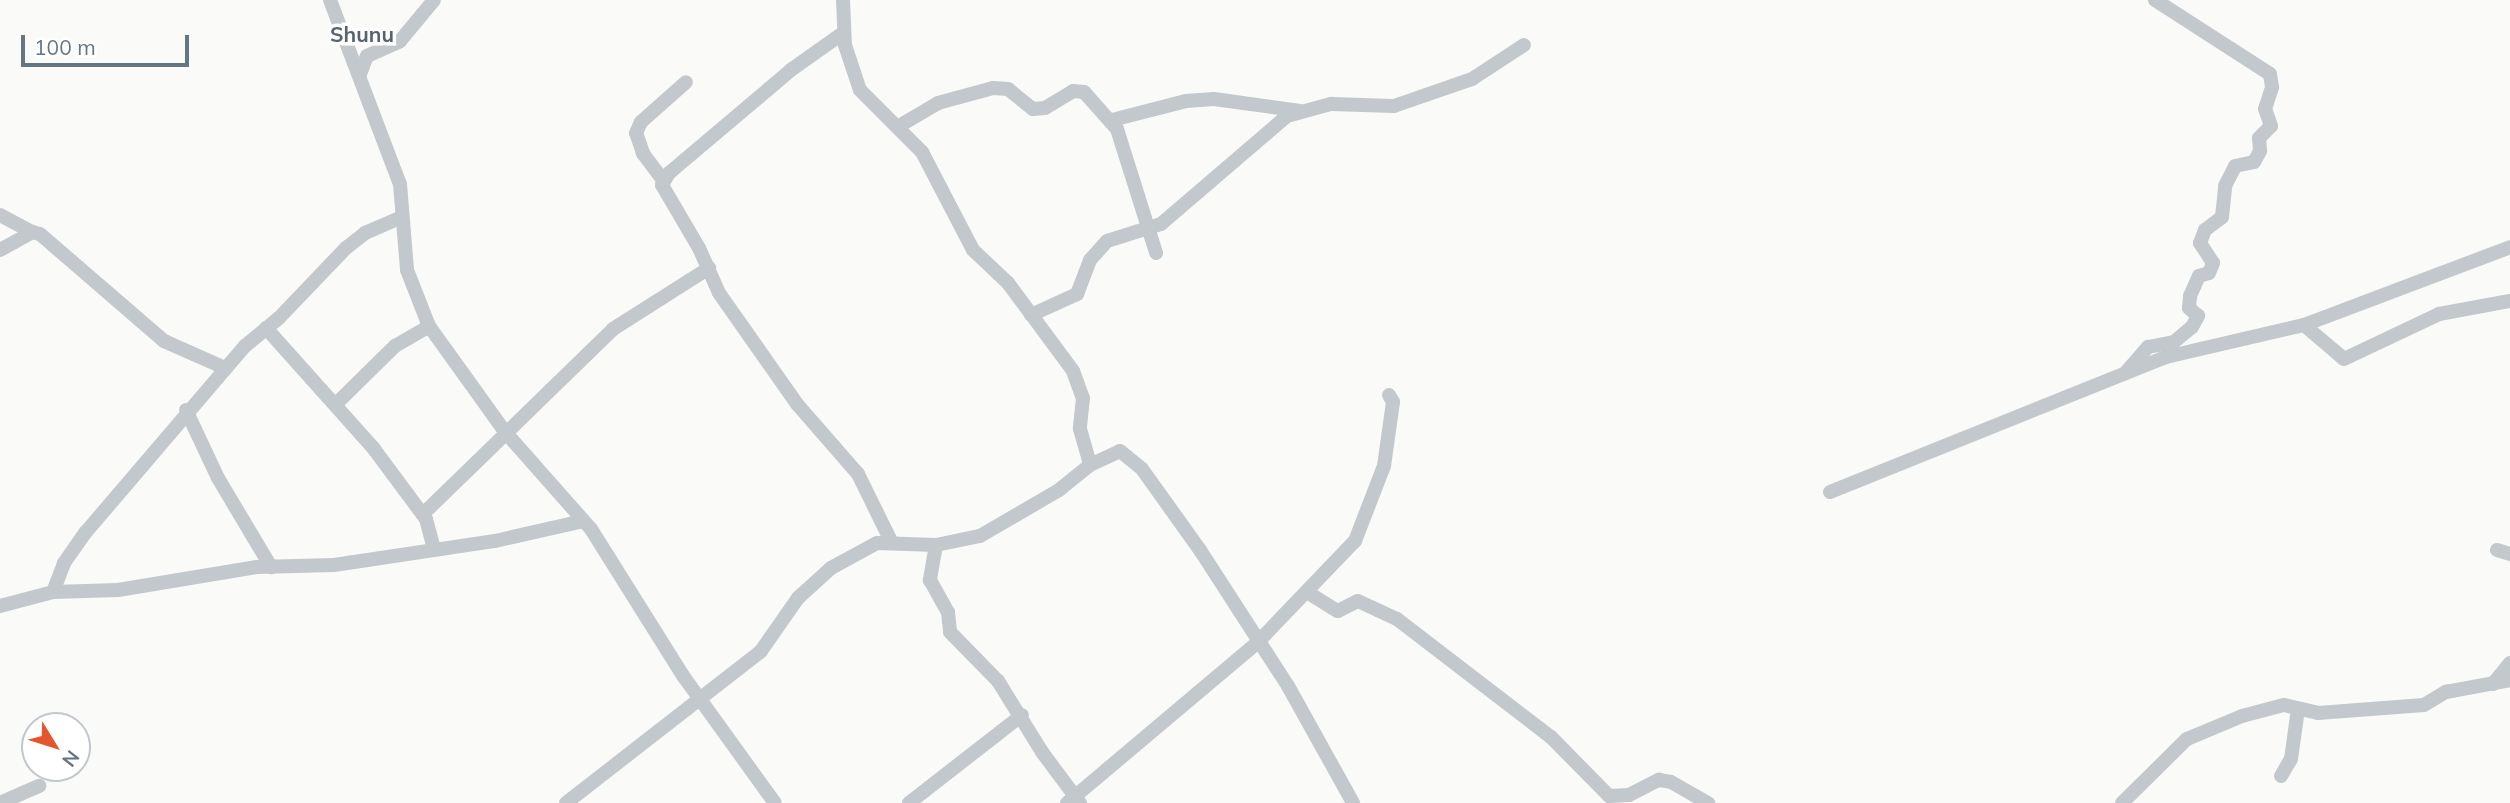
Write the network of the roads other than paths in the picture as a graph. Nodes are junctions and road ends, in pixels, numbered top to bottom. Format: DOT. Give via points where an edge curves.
graph roads {
  1 [pos="330,0"];
  2 [pos="434,0"];
  3 [pos="844,0"];
  4 [pos="2155,0"];
  5 [pos="843,33"];
  6 [pos="1524,45"];
  7 [pos="360,74"];
  8 [pos="686,82"];
  9 [pos="1301,111"];
  10 [pos="1112,120"];
  11 [pos="899,127"];
  12 [pos="663,180"];
  13 [pos="0,215"];
  14 [pos="402,217"];
  15 [pos="1149,231"];
  16 [pos="32,232"];
  17 [pos="2510,247"];
  18 [pos="0,250"];
  19 [pos="1156,253"];
  20 [pos="709,268"];
  21 [pos="2510,301"];
  22 [pos="1031,315"];
  23 [pos="2304,325"];
  24 [pos="429,326"];
  25 [pos="266,328"];
  26 [pos="225,368"];
  27 [pos="2126,373"];
  28 [pos="1389,395"];
  29 [pos="336,404"];
  30 [pos="186,410"];
  31 [pos="506,433"];
  32 [pos="1090,465"];
  33 [pos="1830,492"];
  34 [pos="423,514"];
  35 [pos="583,521"];
  36 [pos="891,541"];
  37 [pos="936,545"];
  38 [pos="434,548"];
  39 [pos="271,567"];
  40 [pos="52,592"];
  41 [pos="1307,592"];
  42 [pos="0,606"];
  43 [pos="1258,642"];
  44 [pos="2510,663"];
  45 [pos="2510,680"];
  46 [pos="2493,684"];
  47 [pos="697,696"];
  48 [pos="2298,709"];
  49 [pos="1022,715"];
  50 [pos="2281,776"];
  51 [pos="39,786"];
  52 [pos="1074,801"];
  53 [pos="0,803"];
  54 [pos="566,803"];
  55 [pos="775,803"];
  56 [pos="909,803"];
  57 [pos="1353,803"];
  58 [pos="1708,803"];
  59 [pos="2122,803"];
  1 -- 7 [label="street"];
  2 -- 7 [label="street" via="400,41 368,56"];
  3 -- 5 [label="street"];
  4 -- 27 [label="street" via="2270,74 2272,87 2265,109 2271,126 2259,138 2260,151 2253,162 2235,166 2225,186 2222,217 2205,230 2200,243 2213,263 2209,274 2199,276 2190,296 2189,308 2198,316 2192,327 2174,342 2148,347"];
  5 -- 11 [label="street" via="860,90"];
  5 -- 12 [label="street" via="791,70"];
  6 -- 9 [label="street" via="1472,79 1394,106 1344,103"];
  7 -- 14 [label="street" via="400,184"];
  8 -- 12 [label="street" via="641,122 636,133 643,153"];
  9 -- 10 [label="street" via="1214,99 1186,101"];
  9 -- 15 [label="street" via="1287,116 1213,184"];
  10 -- 11 [label="street" via="1084,92 1073,91 1045,108 1033,109 1008,89 993,88 938,103"];
  10 -- 15 [label="street"];
  11 -- 22 [label="street" via="928,161 973,250 1008,283"];
  12 -- 20 [label="street" via="666,195"];
  13 -- 16 [label="street"];
  14 -- 24 [label="street" via="412,291"];
  14 -- 25 [label="street" via="365,233 346,248"];
  15 -- 19 [label="street"];
  15 -- 22 [label="street" via="1107,241 1090,260 1077,294"];
  16 -- 18 [label="street"];
  16 -- 26 [label="street" via="58,248 164,341"];
  17 -- 23 [label="street"];
  20 -- 31 [label="street" via="613,330"];
  20 -- 36 [label="street" via="739,325 828,444 865,484"];
  21 -- 23 [label="street" via="2439,314 2344,359"];
  22 -- 32 [label="street" via="1078,381 1083,398 1080,429"];
  23 -- 27 [label="street" via="2166,357"];
  24 -- 29 [label="street" via="396,345"];
  24 -- 31 [label="street"];
  25 -- 26 [label="street"];
  25 -- 29 [label="street"];
  26 -- 30 [label="street"];
  27 -- 33 [label="street"];
  28 -- 41 [label="street" via="1393,402 1384,466 1364,525 1335,565"];
  29 -- 34 [label="street"];
  30 -- 39 [label="street" via="218,478"];
  30 -- 40 [label="street" via="72,550"];
  31 -- 34 [label="street"];
  31 -- 35 [label="street"];
  32 -- 37 [label="street" via="997,528 965,541"];
  32 -- 43 [label="street" via="1116,452 1132,457 1200,550"];
  34 -- 38 [label="street"];
  35 -- 38 [label="street" via="495,541"];
  35 -- 47 [label="street" via="611,557"];
  36 -- 37 [label="street"];
  36 -- 47 [label="street" via="863,549 831,568 799,598 761,651"];
  37 -- 49 [label="street" via="930,580 948,612 950,632 998,681"];
  38 -- 39 [label="street" via="316,567"];
  39 -- 40 [label="street" via="118,590"];
  40 -- 42 [label="street"];
  41 -- 43 [label="street"];
  41 -- 58 [label="street" via="1338,611 1358,601 1396,619 1551,737 1609,796 1629,794 1660,780"];
  43 -- 52 [label="street"];
  43 -- 57 [label="street"];
  44 -- 46 [label="street"];
  45 -- 46 [label="street"];
  46 -- 48 [label="street" via="2446,692 2424,705 2318,713"];
  47 -- 54 [label="street"];
  47 -- 55 [label="street"];
  48 -- 50 [label="street" via="2291,759"];
  48 -- 59 [label="street" via="2284,705 2242,716 2187,739"];
  49 -- 52 [label="street"];
  49 -- 56 [label="street"];
  51 -- 53 [label="street"];
}
